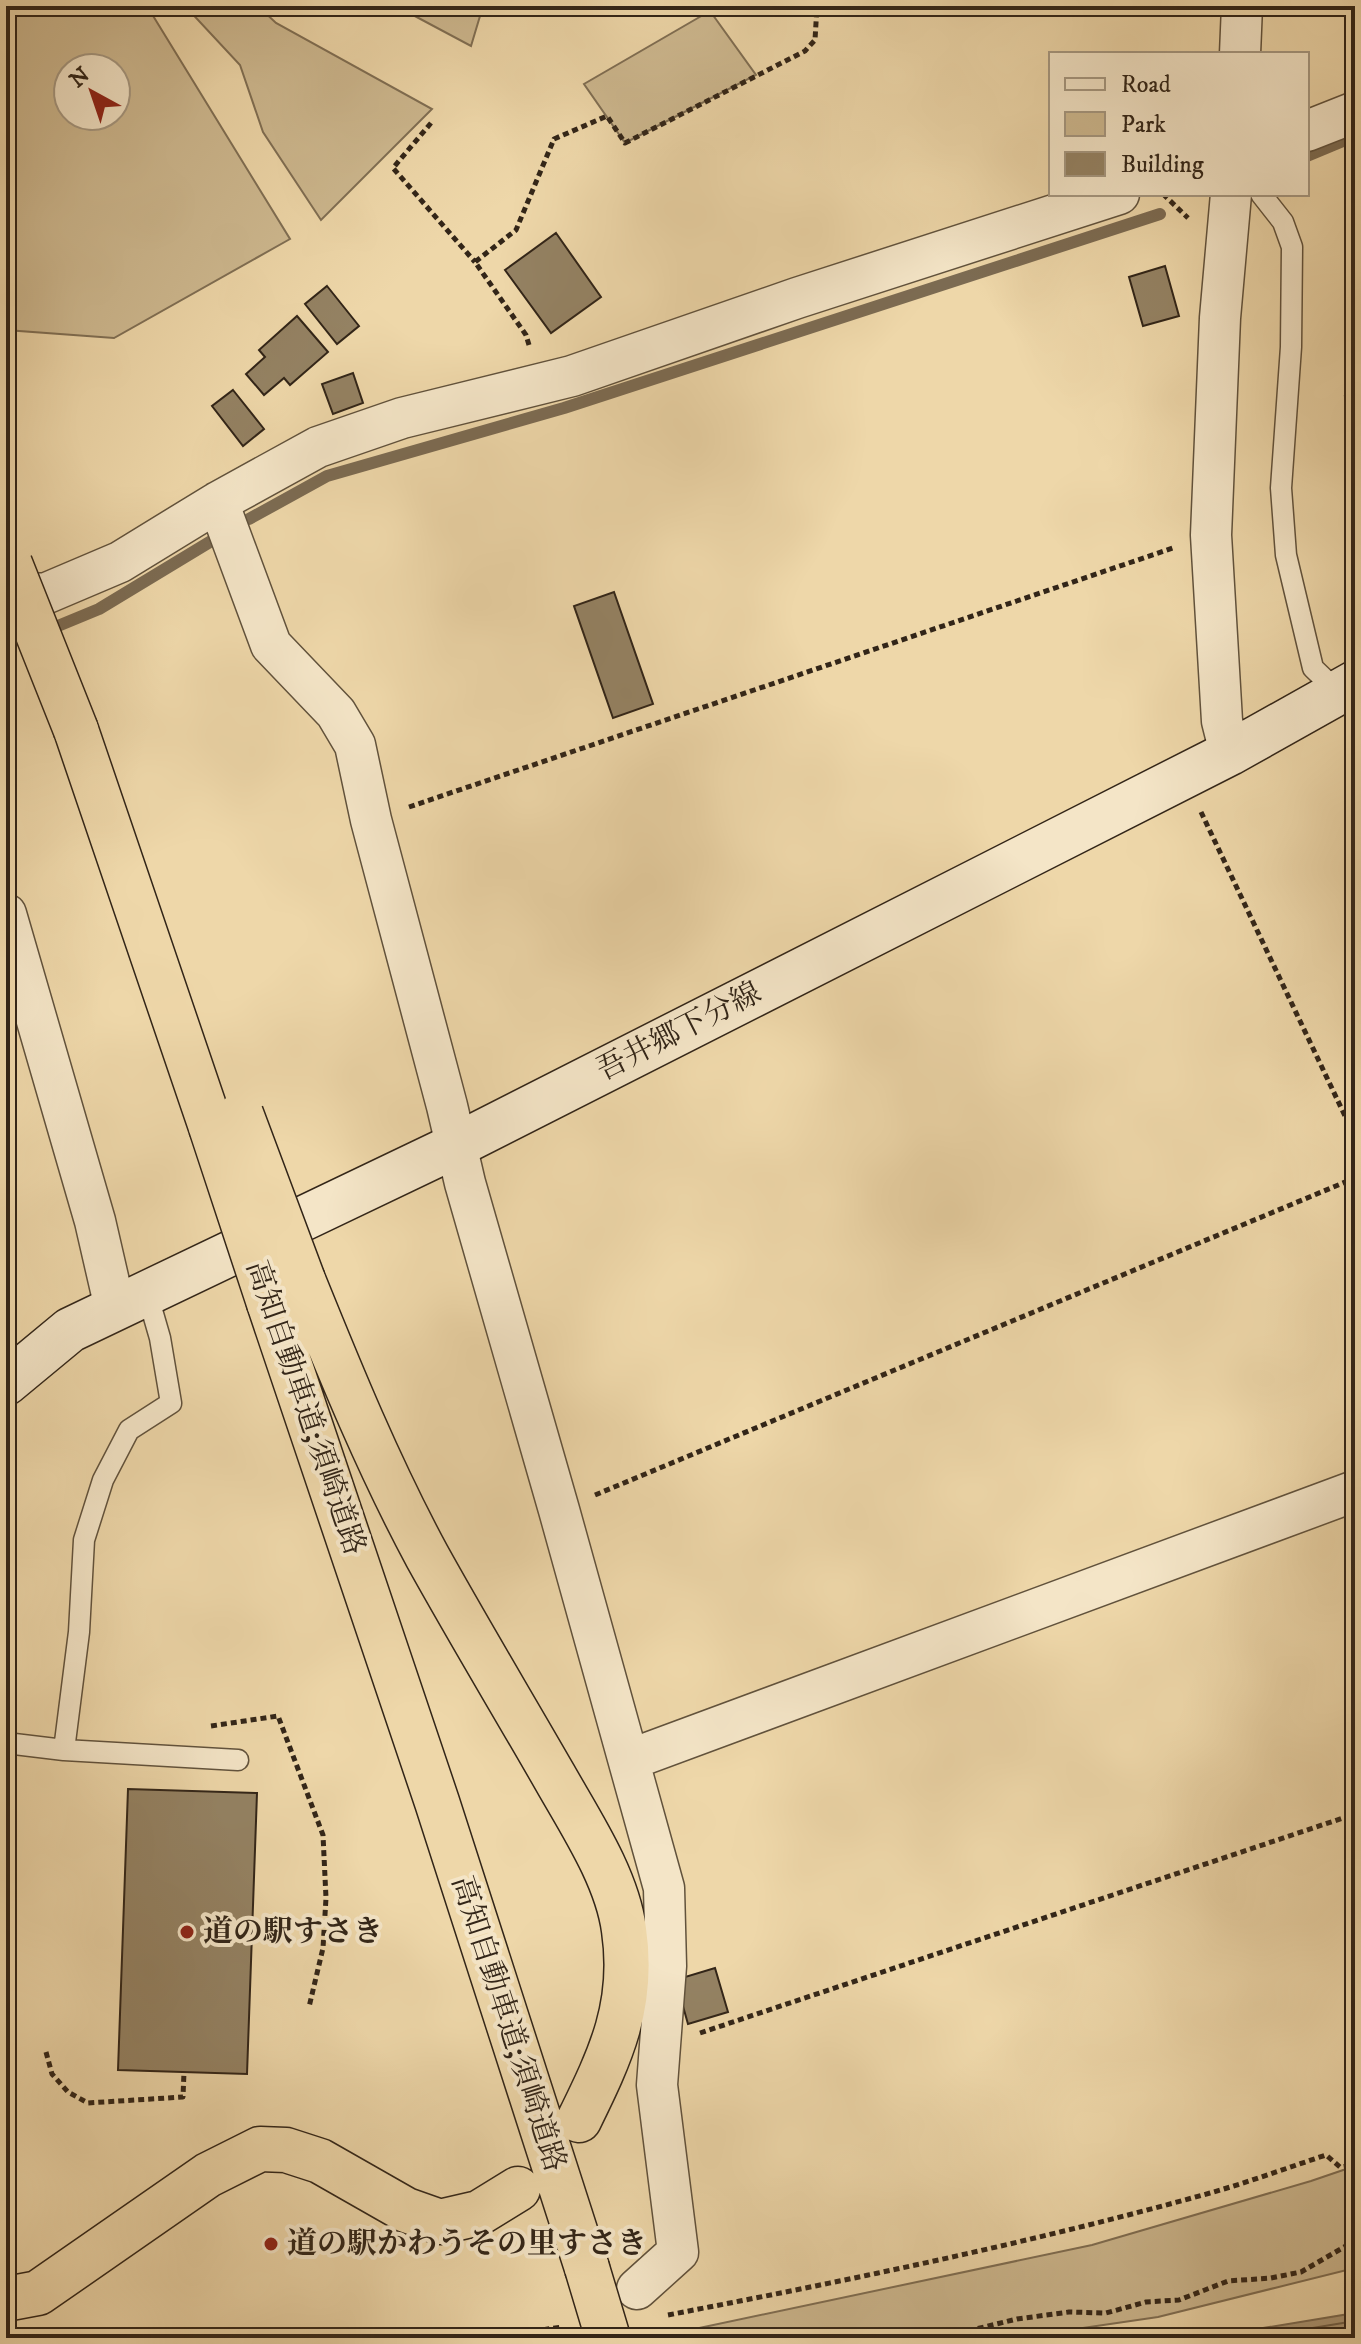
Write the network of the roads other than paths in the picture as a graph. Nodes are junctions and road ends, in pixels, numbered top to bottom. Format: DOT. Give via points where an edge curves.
graph roads {
  1 [pos="1242,6"];
  2 [pos="1240,52"];
  3 [pos="1355,112"];
  4 [pos="1309,130"];
  5 [pos="1113,196"];
  6 [pos="1231,196"];
  7 [pos="1263,196"];
  8 [pos="218,502"];
  9 [pos="7,572"];
  10 [pos="1346,688"];
  11 [pos="1230,753"];
  12 [pos="6,914"];
  13 [pos="457,1145"];
  14 [pos="286,1292"];
  15 [pos="131,1300"];
  16 [pos="6,1383"];
  17 [pos="1355,1491"];
  18 [pos="6,1743"];
  19 [pos="64,1750"];
  20 [pos="238,1760"];
  21 [pos="629,1760"];
  22 [pos="579,2120"];
  23 [pos="518,2189"];
  24 [pos="6,2299"];
  25 [pos="646,2302"];
  26 [pos="608,2338"];
  1 -- 2 [label="street"];
  3 -- 4 [label="street"];
  5 -- 8 [label="street" via="539,385 402,418 318,447"];
  6 -- 11 [label="street" via="1211,535 1222,721"];
  7 -- 10 [label="lane" via="1283,222 1292,247 1281,488 1286,555 1313,668"];
  8 -- 9 [label="street" via="120,562 47,593"];
  8 -- 13 [label="street" via="271,645 336,713 355,745"];
  9 -- 14 [label="highway, bridge" via="76,730"];
  10 -- 11 [label="main road, 吾井郷下分線"];
  11 -- 13 [label="main road, 吾井郷下分線"];
  12 -- 15 [label="street" via="95,1221"];
  13 -- 15 [label="main road, 吾井郷下分線"];
  13 -- 21 [label="street"];
  14 -- 22 [label="highway" via="427,1555 604,1866 624,1927 624,2007 608,2060"];
  14 -- 26 [label="highway, 高知自動車道;須崎道路, bridge" via="442,1817"];
  15 -- 16 [label="main road, 吾井郷下分線" via="70,1330"];
  15 -- 19 [label="lane" via="160,1338 171,1403 129,1430 103,1480 84,1540"];
  17 -- 21 [label="street"];
  18 -- 19 [label="lane"];
  19 -- 20 [label="lane"];
  21 -- 25 [label="street" via="664,1888 666,1966 657,2085 678,2252"];
  23 -- 24 [label="highway" via="479,2213 440,2222 406,2210 320,2161 286,2150 260,2149 208,2175 38,2293"];
}
